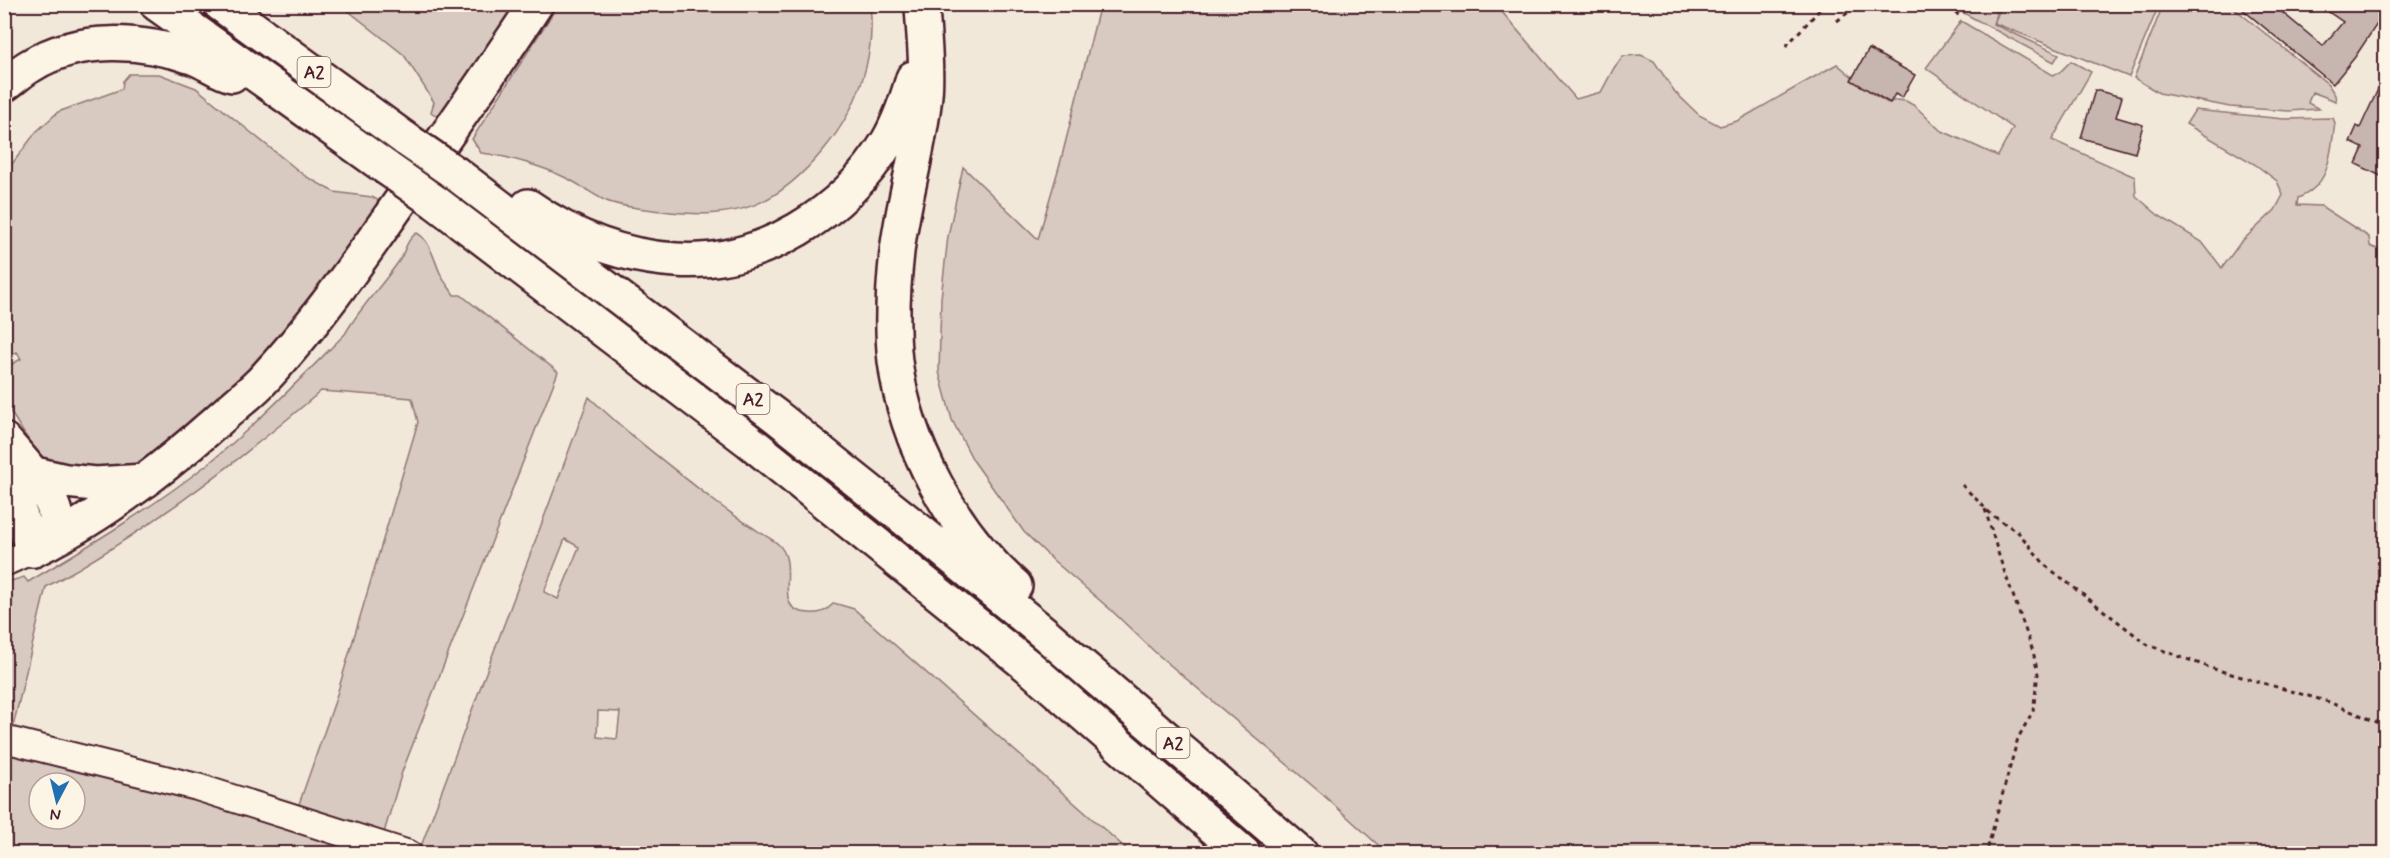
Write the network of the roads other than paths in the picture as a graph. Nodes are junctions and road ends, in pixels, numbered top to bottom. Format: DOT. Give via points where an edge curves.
graph roads {
  1 [pos="157,4"];
  2 [pos="220,4"];
  3 [pos="536,4"];
  4 [pos="922,4"];
  5 [pos="924,38"];
  6 [pos="269,83"];
  7 [pos="4,85"];
  8 [pos="454,173"];
  9 [pos="4,441"];
  10 [pos="18,467"];
  11 [pos="145,481"];
  12 [pos="29,552"];
  13 [pos="1044,633"];
  14 [pos="4,739"];
  15 [pos="409,854"];
  16 [pos="1244,854"];
  17 [pos="1301,854"];
  1 -- 6 [label="main road, A2"];
  2 -- 8 [label="main road, A2, bridge"];
  3 -- 11 [label="main road" via="305,333 258,385"];
  4 -- 5 [label="main road"];
  5 -- 8 [label="main road" via="908,94 888,140 865,172 831,208 762,247 720,258 678,261 629,254 579,236 502,188"];
  5 -- 13 [label="main road" via="926,94 897,251 893,306 895,362 909,423 938,487 965,532 1023,593"];
  6 -- 7 [label="main road" via="225,73 196,58 147,45 108,43 68,49 31,65"];
  6 -- 16 [label="main road, A2, bridge" via="435,202 749,441 1028,666"];
  8 -- 13 [label="main road, A2" via="777,417"];
  9 -- 10 [label="main road"];
  10 -- 11 [label="main road" via="66,481"];
  10 -- 12 [label="main road" via="47,495 56,524"];
  11 -- 12 [label="main road"];
  13 -- 17 [label="main road, A2"];
  14 -- 15 [label="street" via="197,787"];
}
